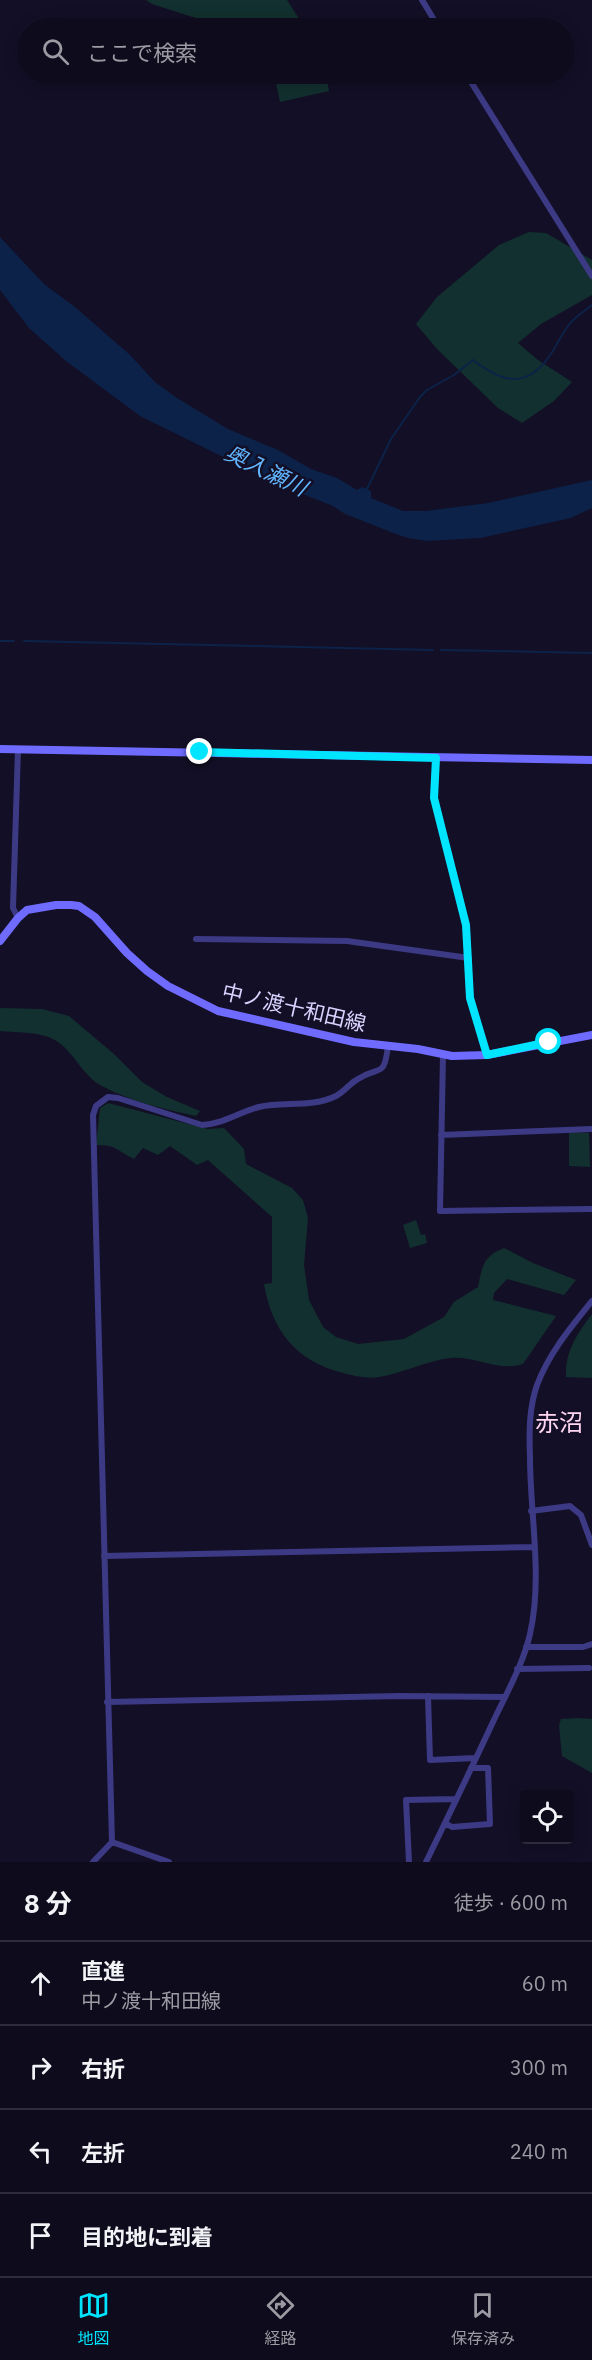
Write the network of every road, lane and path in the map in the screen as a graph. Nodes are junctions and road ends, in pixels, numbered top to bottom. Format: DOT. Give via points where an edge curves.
graph roads {
  1 [pos="422,0"];
  2 [pos="433,18"];
  3 [pos="472,84"];
  4 [pos="592,276"];
  5 [pos="0,749"];
  6 [pos="18,749"];
  7 [pos="436,758"];
  8 [pos="592,760"];
  9 [pos="18,918"];
  10 [pos="196,939"];
  11 [pos="0,941"];
  12 [pos="469,958"];
  13 [pos="592,1035"];
  14 [pos="388,1046"];
  15 [pos="443,1055"];
  16 [pos="487,1055"];
  17 [pos="592,1129"];
  18 [pos="441,1135"];
  19 [pos="592,1209"];
  20 [pos="592,1301"];
  21 [pos="531,1511"];
  22 [pos="592,1545"];
  23 [pos="533,1547"];
  24 [pos="104,1556"];
  25 [pos="592,1644"];
  26 [pos="526,1647"];
  27 [pos="590,1668"];
  28 [pos="517,1670"];
  29 [pos="428,1696"];
  30 [pos="505,1697"];
  31 [pos="107,1702"];
  32 [pos="476,1758"];
  33 [pos="471,1768"];
  34 [pos="456,1800"];
  35 [pos="445,1823"];
  36 [pos="112,1842"];
  37 [pos="93,1862"];
  38 [pos="169,1862"];
  39 [pos="409,1862"];
  40 [pos="426,1862"];
  1 -- 2 [label="street"];
  3 -- 4 [label="street"];
  5 -- 6 [label="main road"];
  6 -- 7 [label="main road"];
  6 -- 9 [label="street" via="13,908"];
  7 -- 8 [label="main road"];
  7 -- 12 [label="street" via="434,798 466,925"];
  9 -- 11 [label="main road, 中ノ渡十和田線"];
  9 -- 14 [label="main road, 中ノ渡十和田線" via="32,909 79,906 95,917 147,971 206,1006 354,1042"];
  10 -- 12 [label="street" via="347,941"];
  12 -- 16 [label="street" via="470,998"];
  13 -- 16 [label="main road, 中ノ渡十和田線"];
  14 -- 15 [label="main road, 中ノ渡十和田線"];
  14 -- 24 [label="street" via="382,1069 359,1078 336,1096 255,1108 214,1124 202,1125 118,1098 108,1097 96,1106 93,1136"];
  15 -- 16 [label="main road, 中ノ渡十和田線"];
  15 -- 18 [label="street"];
  17 -- 18 [label="street"];
  18 -- 19 [label="street" via="440,1211"];
  20 -- 21 [label="street" via="562,1339 537,1385 529,1427"];
  21 -- 22 [label="street" via="570,1506 581,1515"];
  21 -- 23 [label="street"];
  23 -- 24 [label="street"];
  23 -- 26 [label="street" via="535,1600"];
  24 -- 31 [label="street"];
  25 -- 26 [label="street"];
  26 -- 28 [label="street"];
  27 -- 28 [label="street"];
  28 -- 30 [label="street"];
  29 -- 30 [label="street"];
  29 -- 31 [label="street"];
  29 -- 32 [label="street" via="430,1760"];
  30 -- 32 [label="street"];
  31 -- 36 [label="street"];
  32 -- 33 [label="street"];
  33 -- 34 [label="street"];
  33 -- 35 [label="street" via="488,1768 490,1824 452,1827"];
  34 -- 35 [label="street"];
  34 -- 39 [label="street" via="406,1800"];
  35 -- 40 [label="street"];
  36 -- 37 [label="street"];
  36 -- 38 [label="street"];
}
